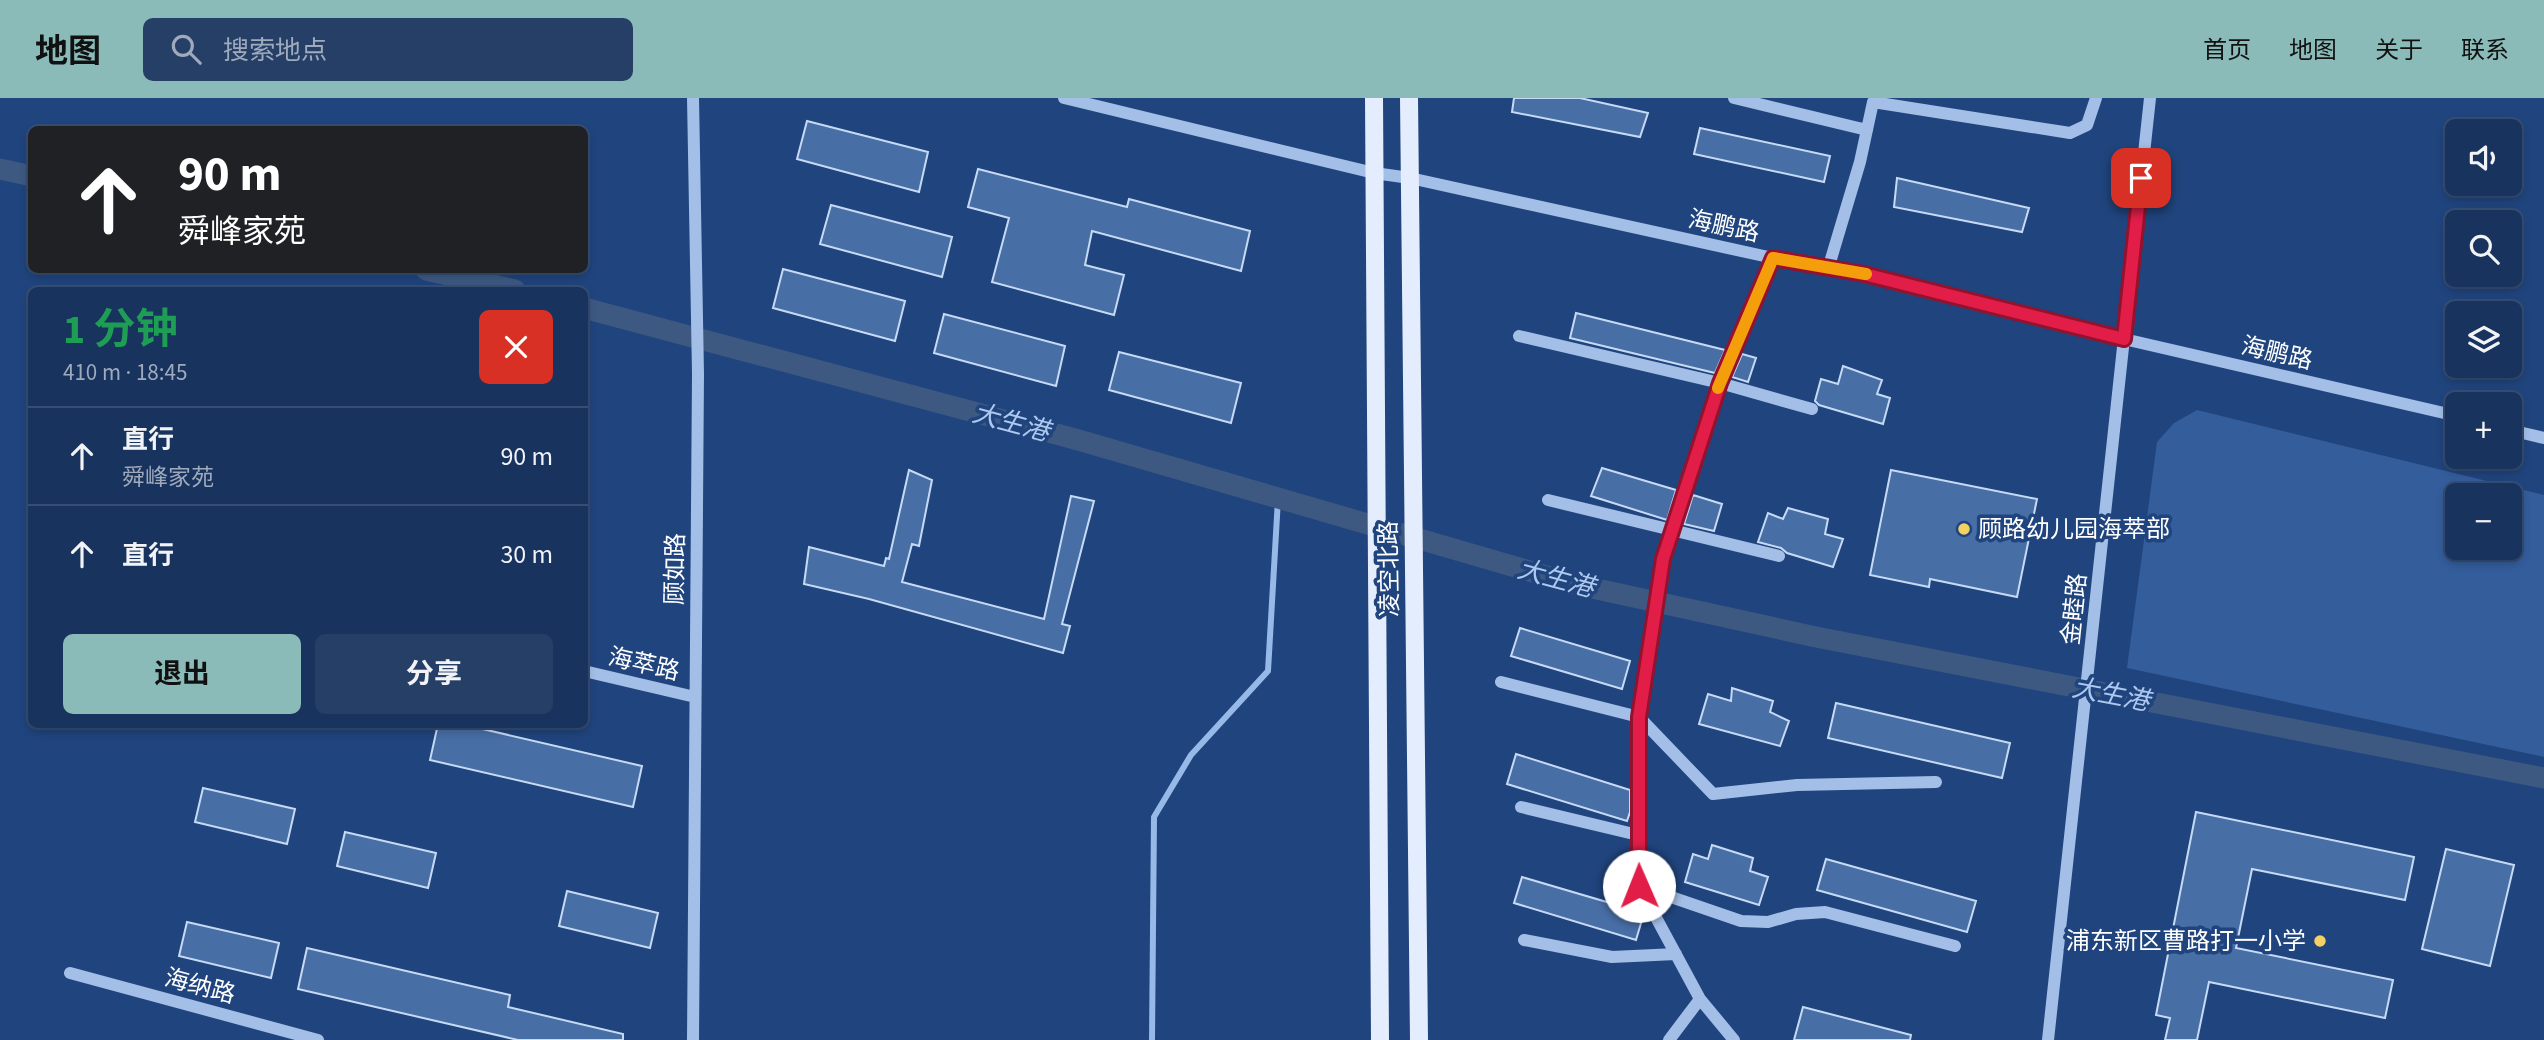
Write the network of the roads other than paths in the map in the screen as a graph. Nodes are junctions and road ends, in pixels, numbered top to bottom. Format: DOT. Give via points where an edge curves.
graph roads {
  1 [pos="692,98"];
  2 [pos="1064,98"];
  3 [pos="1374,98"];
  4 [pos="1409,98"];
  5 [pos="1734,98"];
  6 [pos="2096,98"];
  7 [pos="2150,98"];
  8 [pos="1867,130"];
  9 [pos="1374,173"];
  10 [pos="1409,178"];
  11 [pos="1773,258"];
  12 [pos="1828,269"];
  13 [pos="1519,336"];
  14 [pos="2124,339"];
  15 [pos="1720,383"];
  16 [pos="1812,409"];
  17 [pos="2445,413"];
  18 [pos="2522,433"];
  19 [pos="2544,438"];
  20 [pos="1548,500"];
  21 [pos="1673,528"];
  22 [pos="1779,555"];
  23 [pos="588,672"];
  24 [pos="1501,682"];
  25 [pos="695,697"];
  26 [pos="1639,717"];
  27 [pos="1936,782"];
  28 [pos="1521,807"];
  29 [pos="1638,835"];
  30 [pos="1639,886"];
  31 [pos="1524,940"];
  32 [pos="1955,946"];
  33 [pos="1676,954"];
  34 [pos="70,973"];
  35 [pos="1700,999"];
  36 [pos="318,1040"];
  37 [pos="692,1040"];
  38 [pos="1380,1040"];
  39 [pos="1419,1040"];
  40 [pos="1669,1040"];
  41 [pos="1734,1040"];
  42 [pos="2048,1040"];
  1 -- 25 [label="street, 顾如路" via="698,374"];
  2 -- 9 [label="street, 海鹏路"];
  3 -- 9 [label="main road, 凌空北路"];
  4 -- 10 [label="main road, 凌空北路"];
  5 -- 8 [label="street"];
  6 -- 8 [label="street" via="2087,125 2070,132 1873,102"];
  7 -- 14 [label="street, 金睦路"];
  8 -- 12 [label="street"];
  9 -- 10 [label="street, 海鹏路"];
  9 -- 38 [label="main road, 凌空北路"];
  10 -- 11 [label="street, 海鹏路"];
  10 -- 39 [label="main road, 凌空北路"];
  11 -- 12 [label="street, 海鹏路"];
  11 -- 15 [label="street"];
  12 -- 14 [label="street, 海鹏路"];
  13 -- 15 [label="street"];
  14 -- 17 [label="street, 海鹏路"];
  14 -- 42 [label="street, 金睦路"];
  15 -- 16 [label="street"];
  15 -- 21 [label="street"];
  18 -- 19 [label="street"];
  20 -- 21 [label="street"];
  21 -- 22 [label="street"];
  21 -- 26 [label="street" via="1663,559"];
  23 -- 25 [label="street, 海萃路"];
  24 -- 26 [label="street"];
  25 -- 37 [label="street, 顾如路"];
  26 -- 27 [label="street" via="1713,794 1797,785"];
  26 -- 29 [label="street"];
  28 -- 29 [label="street"];
  29 -- 30 [label="street"];
  30 -- 32 [label="street" via="1741,921 1768,922 1825,912"];
  30 -- 33 [label="street"];
  31 -- 33 [label="street" via="1612,957"];
  33 -- 35 [label="street"];
  34 -- 36 [label="street, 海纳路"];
  35 -- 40 [label="street"];
  35 -- 41 [label="street"];
}
